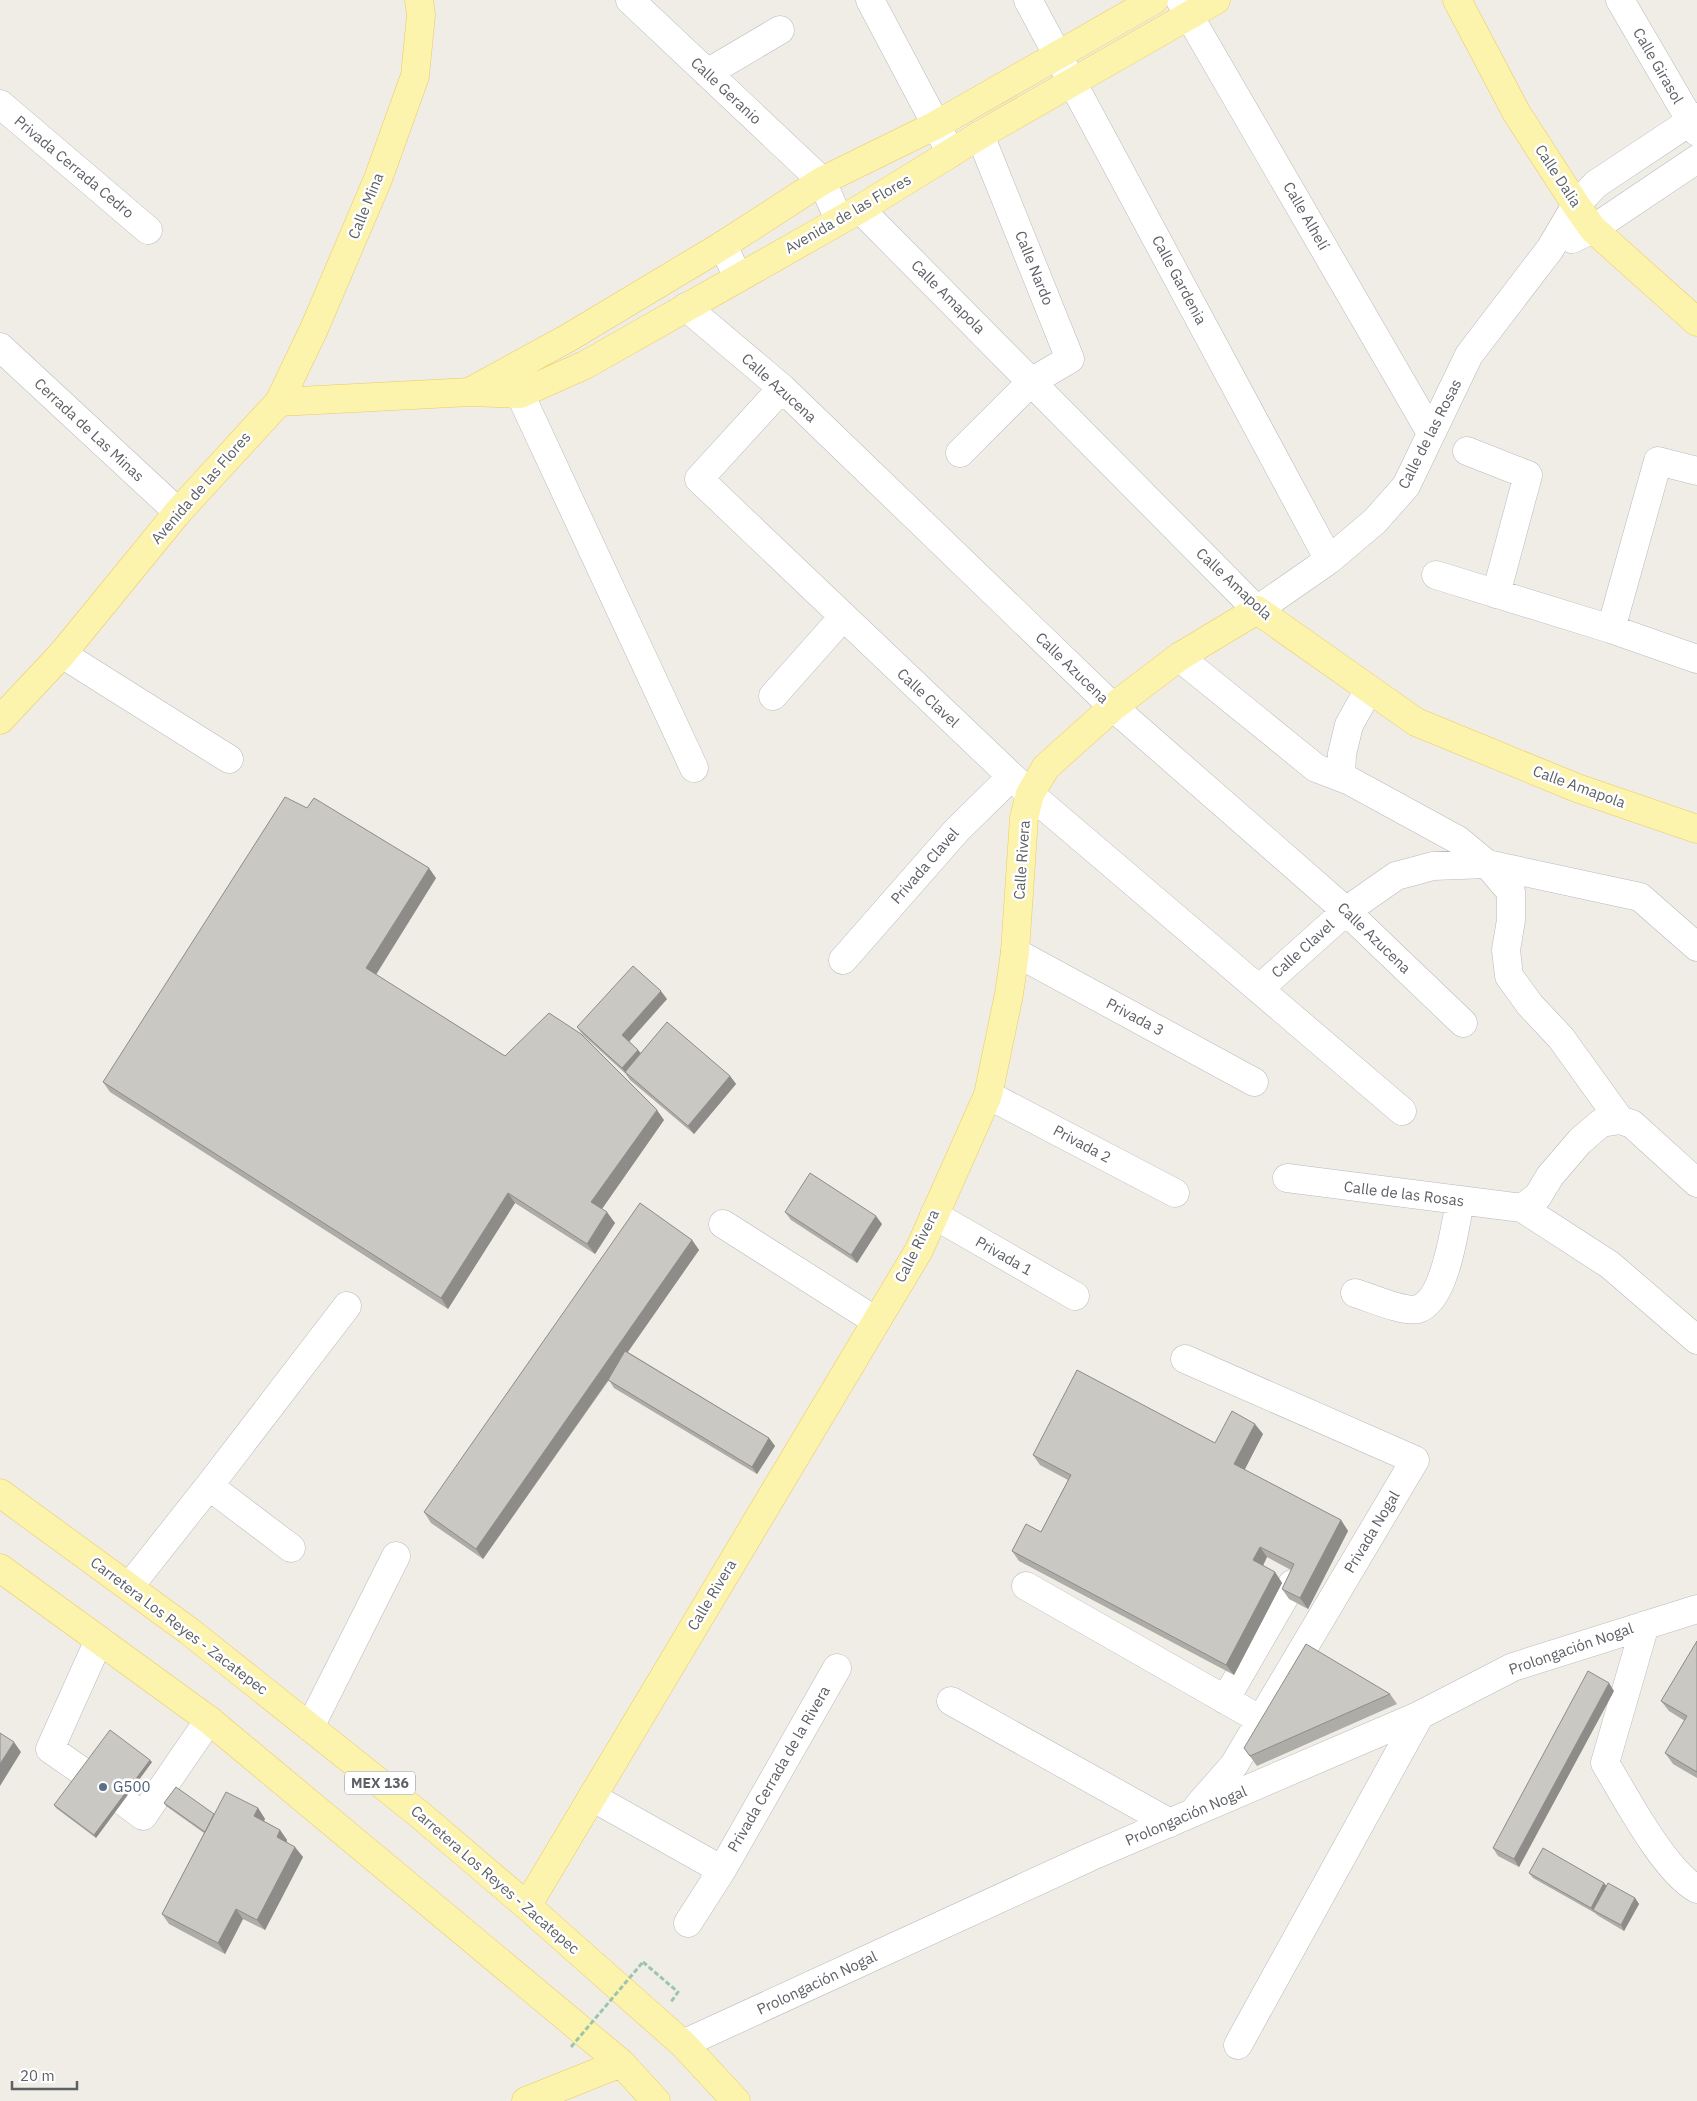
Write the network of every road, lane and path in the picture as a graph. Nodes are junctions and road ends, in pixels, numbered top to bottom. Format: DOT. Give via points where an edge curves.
graph roads {
  1 [pos="419,0"];
  2 [pos="630,0"];
  3 [pos="870,0"];
  4 [pos="1028,0"];
  5 [pos="1154,0"];
  6 [pos="1216,0"];
  7 [pos="1457,0"];
  8 [pos="1620,0"];
  9 [pos="1185,8"];
  10 [pos="780,30"];
  11 [pos="1059,56"];
  12 [pos="707,73"];
  13 [pos="1073,83"];
  14 [pos="0,104"];
  15 [pos="1695,124"];
  16 [pos="936,125"];
  17 [pos="980,135"];
  18 [pos="951,153"];
  19 [pos="1697,159"];
  20 [pos="822,181"];
  21 [pos="1576,205"];
  22 [pos="849,214"];
  23 [pos="1593,228"];
  24 [pos="148,230"];
  25 [pos="723,245"];
  26 [pos="1550,249"];
  27 [pos="738,278"];
  28 [pos="686,307"];
  29 [pos="1697,322"];
  30 [pos="0,347"];
  31 [pos="1031,382"];
  32 [pos="514,383"];
  33 [pos="782,388"];
  34 [pos="278,402"];
  35 [pos="1431,433"];
  36 [pos="1468,451"];
  37 [pos="960,453"];
  38 [pos="1697,472"];
  39 [pos="178,512"];
  40 [pos="1329,560"];
  41 [pos="1436,575"];
  42 [pos="1496,594"];
  43 [pos="1258,610"];
  44 [pos="843,617"];
  45 [pos="1612,629"];
  46 [pos="62,654"];
  47 [pos="1179,657"];
  48 [pos="1697,659"];
  49 [pos="1370,689"];
  50 [pos="773,696"];
  51 [pos="1113,707"];
  52 [pos="0,720"];
  53 [pos="229,759"];
  54 [pos="694,768"];
  55 [pos="1341,776"];
  56 [pos="1021,785"];
  57 [pos="1697,828"];
  58 [pos="1486,864"];
  59 [pos="1346,911"];
  60 [pos="1697,947"];
  61 [pos="1015,952"];
  62 [pos="843,960"];
  63 [pos="1258,989"];
  64 [pos="1463,1023"];
  65 [pos="1254,1082"];
  66 [pos="988,1095"];
  67 [pos="1402,1110"];
  68 [pos="1620,1120"];
  69 [pos="1287,1178"];
  70 [pos="1697,1183"];
  71 [pos="1175,1193"];
  72 [pos="1460,1201"];
  73 [pos="1522,1208"];
  74 [pos="934,1215"];
  75 [pos="723,1224"];
  76 [pos="1354,1293"];
  77 [pos="1075,1296"];
  78 [pos="346,1306"];
  79 [pos="876,1321"];
  80 [pos="1697,1340"];
  81 [pos="1185,1359"];
  82 [pos="209,1486"];
  83 [pos="0,1493"];
  84 [pos="291,1548"];
  85 [pos="396,1556"];
  86 [pos="0,1568"];
  87 [pos="1292,1584"];
  88 [pos="1026,1586"];
  89 [pos="129,1588"];
  90 [pos="1697,1609"];
  91 [pos="1644,1625"];
  92 [pos="99,1640"];
  93 [pos="837,1668"];
  94 [pos="1225,1700"];
  95 [pos="951,1701"];
  96 [pos="1420,1715"];
  97 [pos="209,1720"];
  98 [pos="1261,1720"];
  99 [pos="310,1727"];
  100 [pos="83,1772"];
  101 [pos="592,1797"];
  102 [pos="123,1801"];
  103 [pos="1181,1818"];
  104 [pos="722,1870"];
  105 [pos="1697,1889"];
  106 [pos="527,1906"];
  107 [pos="688,1924"];
  108 [pos="678,1992"];
  109 [pos="684,2044"];
  110 [pos="1238,2045"];
  111 [pos="571,2047"];
  112 [pos="621,2064"];
  113 [pos="526,2101"];
  114 [pos="656,2101"];
  115 [pos="736,2101"];
  1 -- 34 [label="main road, Calle Mina" via="415,76 378,179 314,329"];
  2 -- 12 [label="street, Calle Geranio"];
  3 -- 16 [label="street"];
  4 -- 11 [label="street, Calle Gardenia"];
  5 -- 11 [label="main road"];
  6 -- 9 [label="main road, Avenida de las Flores"];
  7 -- 21 [label="main road, Calle Dalia" via="1516,112"];
  8 -- 15 [label="street, Calle Girasol"];
  9 -- 13 [label="main road, Avenida de las Flores"];
  9 -- 35 [label="street, Calle Alhelí"];
  10 -- 12 [label="street"];
  11 -- 13 [label="street, Calle Gardenia"];
  11 -- 16 [label="main road"];
  12 -- 20 [label="street, Calle Geranio"];
  13 -- 17 [label="main road, Avenida de las Flores"];
  13 -- 40 [label="street, Calle Gardenia"];
  14 -- 24 [label="street, Privada Cerrada Cedro"];
  15 -- 21 [label="street, Calle de las Rosas" via="1596,184"];
  16 -- 18 [label="street"];
  16 -- 20 [label="main road"];
  17 -- 18 [label="main road, Avenida de las Flores"];
  17 -- 31 [label="street, Calle Nardo" via="1070,359"];
  18 -- 22 [label="main road, Avenida de las Flores"];
  19 -- 23 [label="street, Calle de las Rosas"];
  20 -- 22 [label="street"];
  20 -- 25 [label="main road"];
  21 -- 23 [label="main road, Calle Dalia"];
  21 -- 26 [label="street, Calle de las Rosas"];
  22 -- 27 [label="main road, Avenida de las Flores"];
  22 -- 31 [label="street, Calle Amapola"];
  23 -- 26 [label="street, Calle de las Rosas"];
  23 -- 29 [label="main road, Calle Dalia"];
  25 -- 27 [label="street"];
  25 -- 32 [label="main road" via="568,338"];
  26 -- 35 [label="street, Calle de las Rosas" via="1468,355"];
  27 -- 28 [label="main road, Avenida de las Flores"];
  28 -- 32 [label="main road, Avenida de las Flores" via="585,365"];
  28 -- 33 [label="street, Calle Azucena"];
  30 -- 39 [label="street, Cerrada de Las Minas"];
  31 -- 37 [label="street"];
  31 -- 43 [label="street, Calle Amapola"];
  32 -- 34 [label="main road, Avenida de las Flores" via="470,392"];
  32 -- 54 [label="street"];
  33 -- 44 [label="street, Calle Clavel" via="699,479"];
  33 -- 51 [label="street, Calle Azucena"];
  34 -- 39 [label="main road, Avenida de las Flores"];
  35 -- 40 [label="street, Calle de las Rosas" via="1406,486 1375,522"];
  36 -- 42 [label="street" via="1528,475"];
  38 -- 45 [label="street" via="1658,461"];
  39 -- 46 [label="main road, Avenida de las Flores"];
  40 -- 43 [label="street, Calle de las Rosas"];
  41 -- 42 [label="street"];
  42 -- 45 [label="street"];
  43 -- 47 [label="main road, Calle Rivera"];
  43 -- 49 [label="main road, Calle Amapola"];
  44 -- 50 [label="street"];
  44 -- 56 [label="street, Calle Clavel"];
  45 -- 48 [label="street"];
  46 -- 52 [label="main road, Avenida de las Flores"];
  46 -- 53 [label="street"];
  47 -- 51 [label="main road, Calle Rivera"];
  47 -- 55 [label="street" via="1316,768"];
  49 -- 55 [label="street" via="1349,725"];
  49 -- 57 [label="main road, Calle Amapola" via="1416,722 1577,788"];
  51 -- 56 [label="main road, Calle Rivera"];
  51 -- 59 [label="street, Calle Azucena"];
  55 -- 58 [label="street" via="1458,840"];
  56 -- 61 [label="main road, Calle Rivera" via="1024,818"];
  56 -- 62 [label="street, Privada Clavel" via="957,830"];
  56 -- 63 [label="street, Calle Clavel"];
  58 -- 59 [label="street, Calle Clavel" via="1433,866 1396,876"];
  58 -- 60 [label="street" via="1640,897"];
  58 -- 68 [label="street" via="1511,892 1506,950 1509,976 1530,1006 1560,1038"];
  59 -- 63 [label="street, Calle Clavel"];
  59 -- 64 [label="street, Calle Azucena"];
  61 -- 65 [label="street, Privada 3"];
  61 -- 66 [label="main road, Calle Rivera" via="1010,994"];
  63 -- 67 [label="street, Calle Clavel"];
  66 -- 71 [label="street, Privada 2"];
  66 -- 74 [label="main road, Calle Rivera"];
  68 -- 70 [label="street" via="1632,1124"];
  68 -- 73 [label="street" via="1601,1123 1580,1141 1550,1176 1538,1196"];
  69 -- 72 [label="street, Calle de las Rosas"];
  72 -- 73 [label="street, Calle de las Rosas"];
  72 -- 76 [label="street" via="1444,1275 1430,1299 1418,1309 1407,1310"];
  73 -- 80 [label="street" via="1610,1266"];
  74 -- 77 [label="street, Privada 1"];
  74 -- 79 [label="main road, Calle Rivera" via="918,1250"];
  75 -- 79 [label="street"];
  78 -- 82 [label="street"];
  79 -- 101 [label="main road, Calle Rivera"];
  81 -- 98 [label="street, Privada Nogal" via="1415,1460"];
  82 -- 84 [label="street"];
  82 -- 89 [label="street"];
  83 -- 89 [label="main road, Carretera Los Reyes - Zacatepec / MEX 136"];
  85 -- 99 [label="street"];
  86 -- 92 [label="main road"];
  87 -- 94 [label="street"];
  88 -- 94 [label="street"];
  89 -- 99 [label="main road, Carretera Los Reyes - Zacatepec / MEX 136"];
  90 -- 91 [label="street, Prolongación Nogal"];
  91 -- 96 [label="street, Prolongación Nogal" via="1513,1667"];
  91 -- 105 [label="street" via="1604,1763 1651,1838 1686,1883"];
  92 -- 97 [label="main road"];
  92 -- 100 [label="street" via="50,1749"];
  93 -- 104 [label="street, Privada Cerrada de la Rivera"];
  94 -- 98 [label="street"];
  95 -- 103 [label="street"];
  96 -- 103 [label="street, Prolongación Nogal"];
  96 -- 110 [label="street"];
  97 -- 102 [label="street" via="143,1816"];
  97 -- 112 [label="main road"];
  98 -- 103 [label="street, Privada Nogal" via="1234,1765"];
  99 -- 106 [label="main road, Carretera Los Reyes - Zacatepec / MEX 136"];
  101 -- 104 [label="street, Privada Cerrada de la Rivera"];
  101 -- 106 [label="main road, Calle Rivera"];
  103 -- 109 [label="street, Prolongación Nogal"];
  104 -- 107 [label="street, Privada Cerrada de la Rivera"];
  106 -- 109 [label="main road, Carretera Los Reyes - Zacatepec / MEX 136"];
  108 -- 111 [label="path, bridge" via="642,1962"];
  109 -- 115 [label="main road, Carretera Los Reyes - Zacatepec / MEX 136"];
  112 -- 113 [label="main road"];
  112 -- 114 [label="main road"];
}
